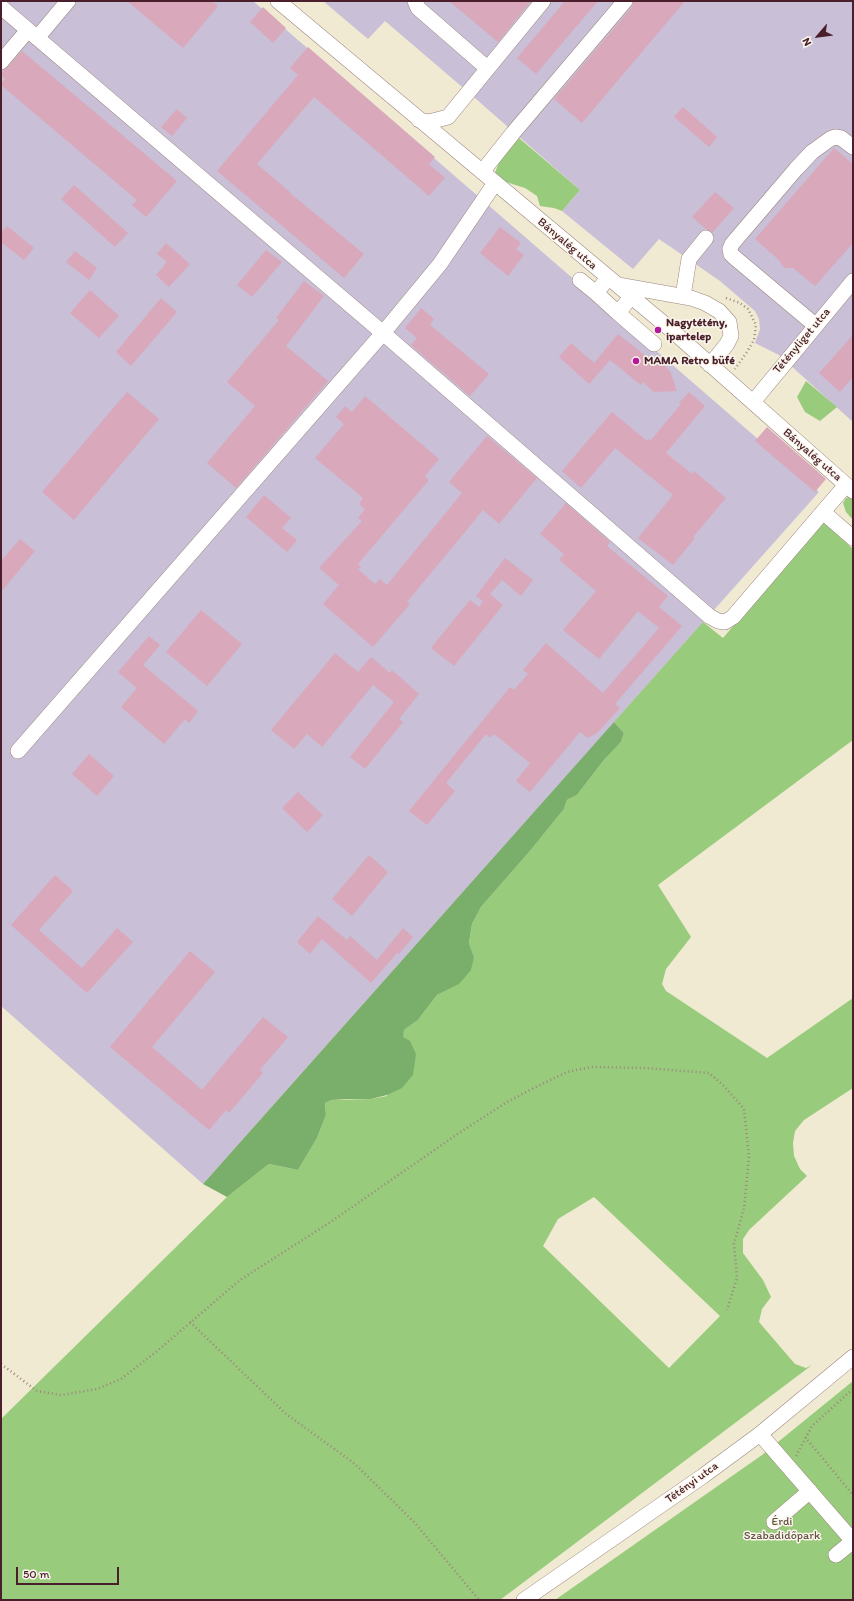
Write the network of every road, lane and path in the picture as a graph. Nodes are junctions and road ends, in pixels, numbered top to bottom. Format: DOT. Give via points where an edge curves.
graph roads {
  1 [pos="68,1"];
  2 [pos="278,1"];
  3 [pos="415,1"];
  4 [pos="543,1"];
  5 [pos="625,1"];
  6 [pos="1,7"];
  7 [pos="32,34"];
  8 [pos="1,62"];
  9 [pos="488,68"];
  10 [pos="448,117"];
  11 [pos="419,120"];
  12 [pos="853,146"];
  13 [pos="452,147"];
  14 [pos="482,172"];
  15 [pos="495,184"];
  16 [pos="706,238"];
  17 [pos="580,280"];
  18 [pos="613,281"];
  19 [pos="853,281"];
  20 [pos="596,293"];
  21 [pos="683,296"];
  22 [pos="631,297"];
  23 [pos="618,313"];
  24 [pos="815,325"];
  25 [pos="384,334"];
  26 [pos="654,344"];
  27 [pos="710,365"];
  28 [pos="753,402"];
  29 [pos="850,488"];
  30 [pos="823,512"];
  31 [pos="853,538"];
  32 [pos="18,751"];
  33 [pos="727,1310"];
  34 [pos="190,1322"];
  35 [pos="853,1357"];
  36 [pos="1,1364"];
  37 [pos="853,1390"];
  38 [pos="760,1434"];
  39 [pos="805,1437"];
  40 [pos="790,1469"];
  41 [pos="810,1491"];
  42 [pos="853,1495"];
  43 [pos="774,1522"];
  44 [pos="853,1541"];
  45 [pos="836,1555"];
  46 [pos="479,1600"];
  47 [pos="524,1600"];
  1 -- 7 [label="street"];
  2 -- 11 [label="street, Bányalég utca"];
  3 -- 9 [label="street" via="418,8"];
  4 -- 9 [label="street"];
  5 -- 14 [label="street"];
  6 -- 7 [label="street"];
  7 -- 8 [label="street"];
  7 -- 25 [label="street"];
  9 -- 10 [label="street"];
  10 -- 11 [label="street" via="429,122"];
  10 -- 13 [label="street" via="447,136"];
  11 -- 13 [label="street, Bányalég utca"];
  12 -- 24 [label="street" via="835,137 812,152 730,249 734,257"];
  13 -- 14 [label="street, Bányalég utca"];
  14 -- 15 [label="street, Bányalég utca"];
  15 -- 18 [label="street, Bányalég utca"];
  15 -- 25 [label="street" via="440,264"];
  16 -- 21 [label="street" via="689,259"];
  17 -- 20 [label="street"];
  18 -- 20 [label="street"];
  18 -- 21 [label="street"];
  18 -- 22 [label="street, Bányalég utca"];
  19 -- 24 [label="street, Tétényliget utca"];
  20 -- 23 [label="street"];
  21 -- 27 [label="street" via="705,302 719,311 729,322 731,336"];
  22 -- 23 [label="street"];
  22 -- 27 [label="street, Bányalég utca"];
  23 -- 26 [label="street"];
  24 -- 28 [label="street, Tétényliget utca"];
  25 -- 30 [label="street" via="709,616 718,621 725,622 733,617"];
  25 -- 32 [label="street"];
  27 -- 28 [label="street, Bányalég utca"];
  28 -- 29 [label="street, Bányalég utca"];
  29 -- 30 [label="street"];
  30 -- 31 [label="street"];
  33 -- 34 [label="path" via="737,1278 734,1244 744,1208 750,1157 744,1109 723,1084 709,1073 591,1067 567,1072 507,1102 240,1280"];
  34 -- 36 [label="path" via="121,1379 97,1389 61,1395 37,1390"];
  34 -- 46 [label="path" via="285,1414 356,1464 415,1523"];
  35 -- 38 [label="street, Tétényi utca"];
  37 -- 39 [label="path" via="812,1426"];
  38 -- 40 [label="street"];
  38 -- 47 [label="street, Tétényi utca"];
  39 -- 40 [label="path"];
  39 -- 42 [label="path"];
  40 -- 41 [label="street"];
  41 -- 43 [label="street"];
  41 -- 44 [label="street"];
  44 -- 45 [label="street"];
}
